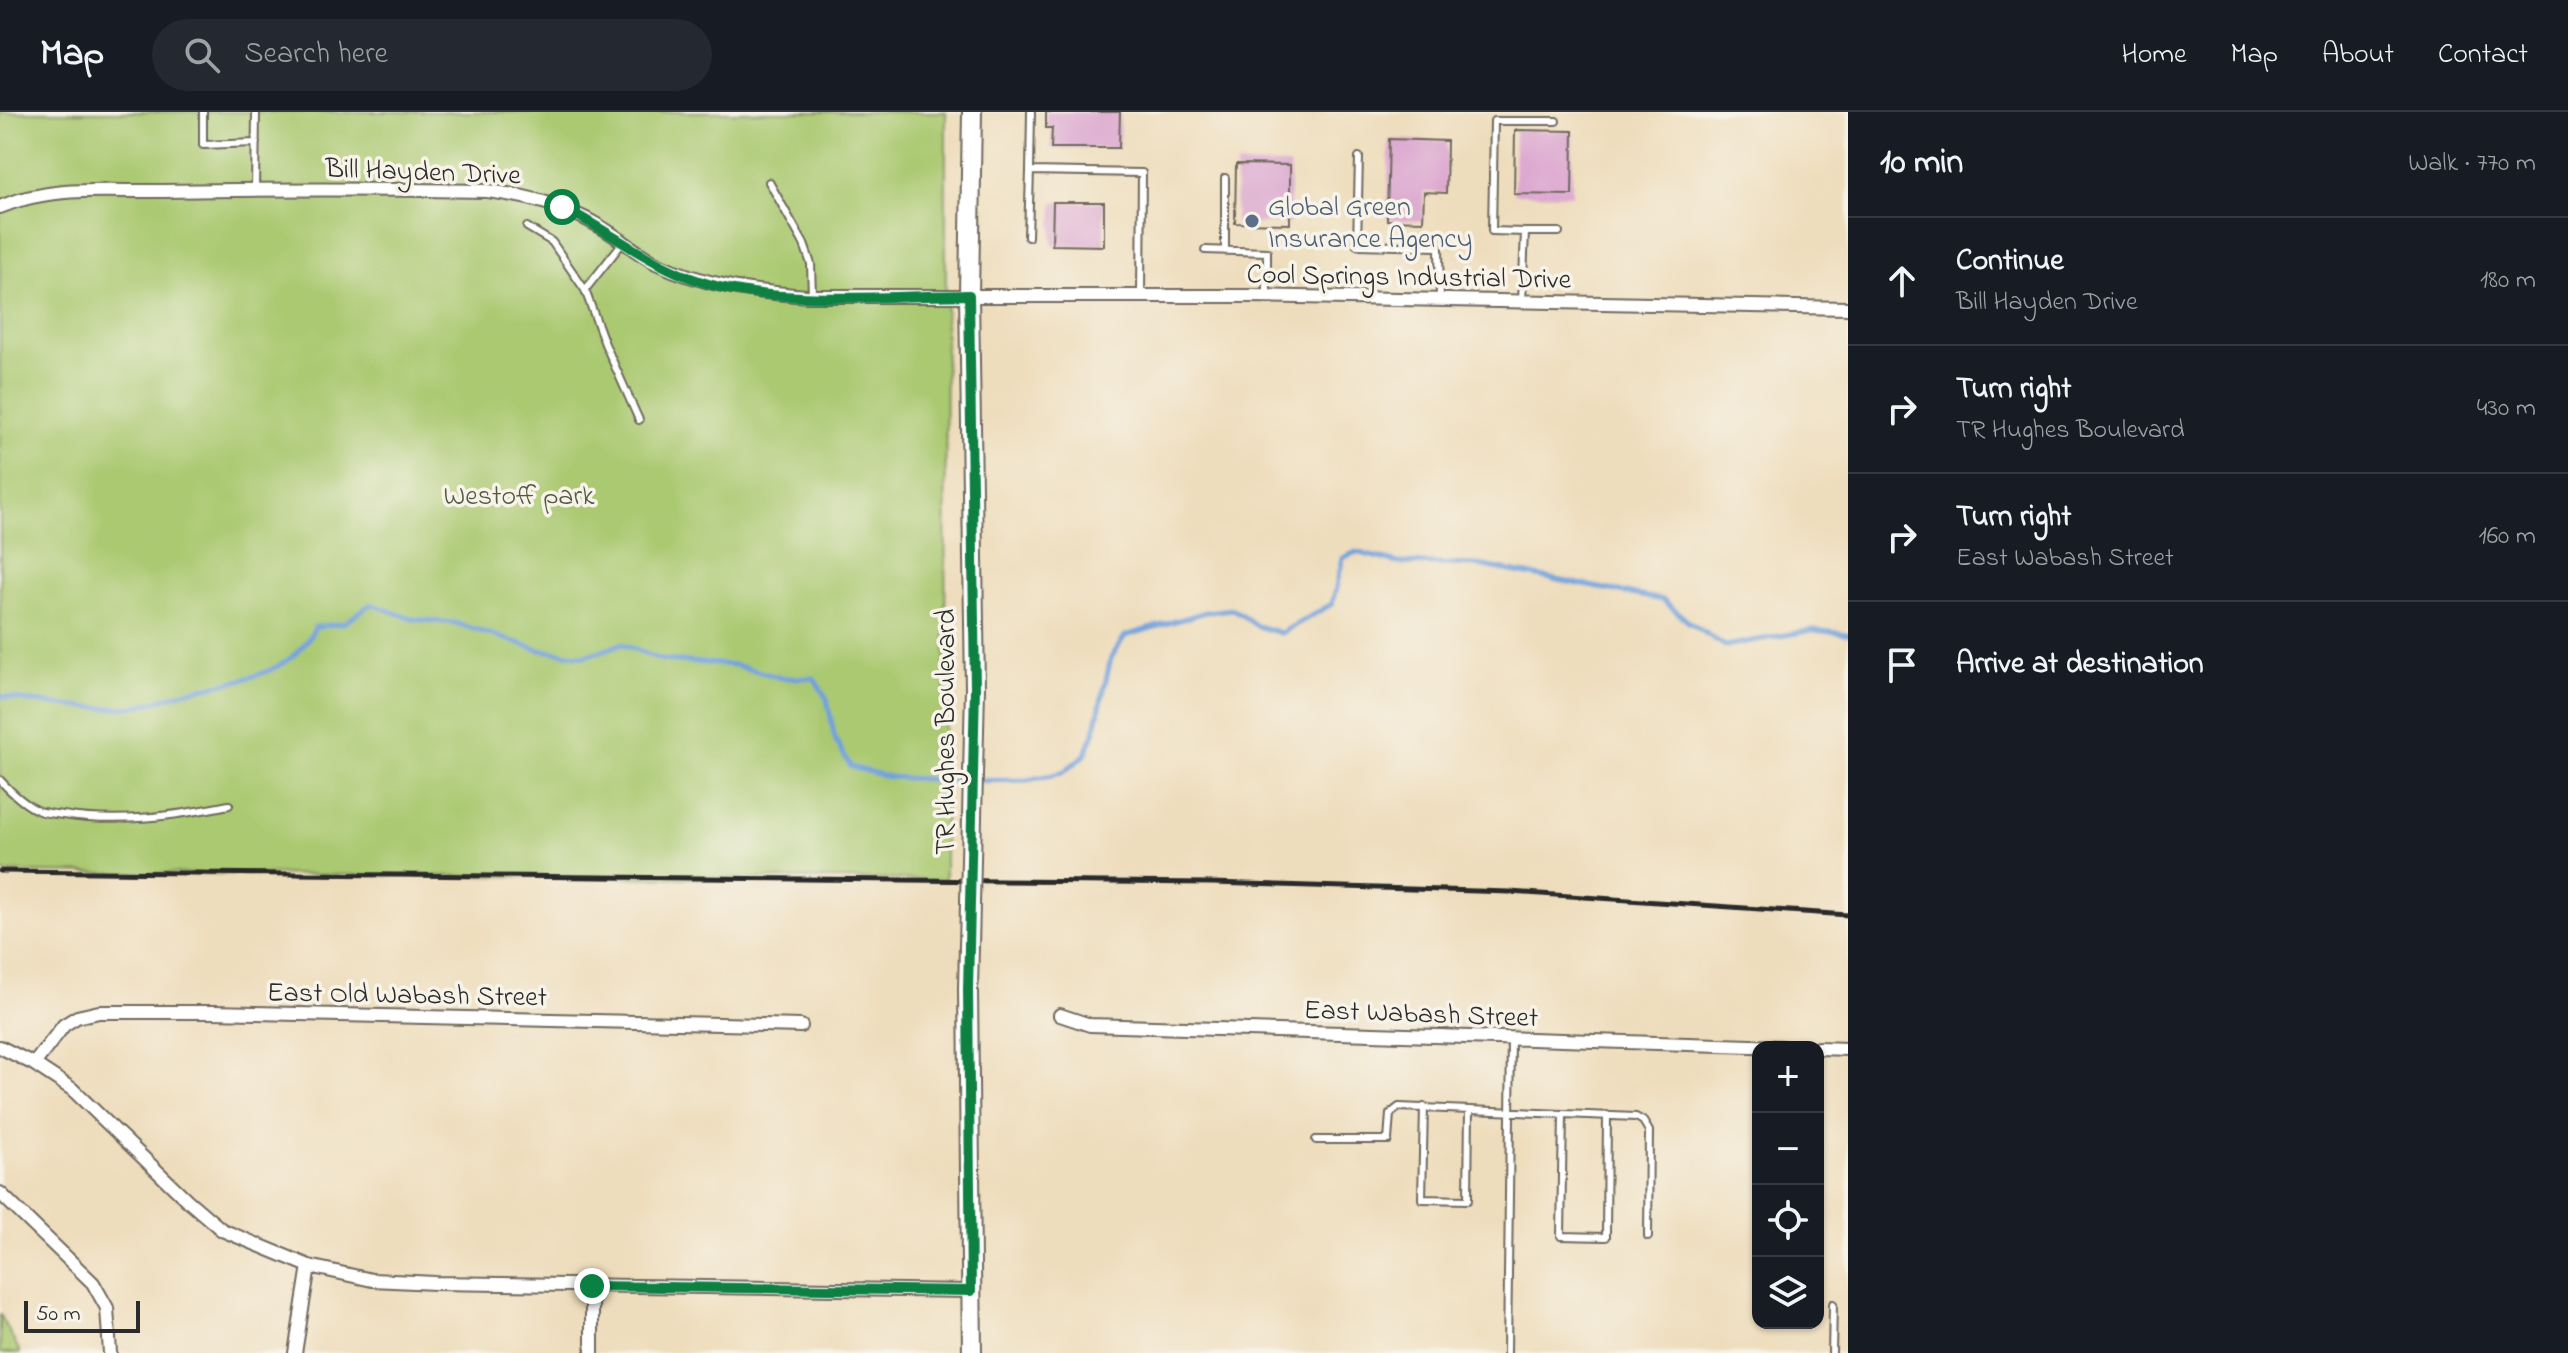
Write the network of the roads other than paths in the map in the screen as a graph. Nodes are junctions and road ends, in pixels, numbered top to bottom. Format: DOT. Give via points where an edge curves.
graph roads {
  1 [pos="203,112"];
  2 [pos="256,112"];
  3 [pos="972,112"];
  4 [pos="1031,112"];
  5 [pos="1556,121"];
  6 [pos="256,143"];
  7 [pos="1359,157"];
  8 [pos="1030,171"];
  9 [pos="1225,178"];
  10 [pos="769,182"];
  11 [pos="255,190"];
  12 [pos="0,207"];
  13 [pos="527,227"];
  14 [pos="1525,232"];
  15 [pos="1559,232"];
  16 [pos="1028,237"];
  17 [pos="623,242"];
  18 [pos="1205,250"];
  19 [pos="1225,251"];
  20 [pos="585,290"];
  21 [pos="969,295"];
  22 [pos="1141,295"];
  23 [pos="812,296"];
  24 [pos="1267,296"];
  25 [pos="1440,300"];
  26 [pos="1522,301"];
  27 [pos="1848,308"];
  28 [pos="639,420"];
  29 [pos="0,780"];
  30 [pos="229,805"];
  31 [pos="1060,1015"];
  32 [pos="801,1026"];
  33 [pos="1511,1039"];
  34 [pos="1752,1046"];
  35 [pos="0,1047"];
  36 [pos="1824,1048"];
  37 [pos="1848,1049"];
  38 [pos="34,1064"];
  39 [pos="1424,1107"];
  40 [pos="1469,1110"];
  41 [pos="1510,1112"];
  42 [pos="1563,1114"];
  43 [pos="1607,1115"];
  44 [pos="1316,1140"];
  45 [pos="0,1193"];
  46 [pos="1648,1236"];
  47 [pos="309,1266"];
  48 [pos="592,1286"];
  49 [pos="971,1291"];
  50 [pos="1833,1304"];
  51 [pos="110,1353"];
  52 [pos="295,1353"];
  53 [pos="592,1353"];
  54 [pos="972,1353"];
  55 [pos="1507,1353"];
  56 [pos="1832,1353"];
  1 -- 6 [label="lane" via="203,145"];
  2 -- 6 [label="lane"];
  3 -- 21 [label="main road, TR Hughes Boulevard"];
  4 -- 8 [label="lane"];
  5 -- 14 [label="lane" via="1494,121 1492,231"];
  6 -- 11 [label="lane"];
  7 -- 25 [label="lane" via="1357,245 1439,247"];
  8 -- 16 [label="lane"];
  8 -- 22 [label="lane" via="1142,173"];
  9 -- 19 [label="lane"];
  10 -- 23 [label="lane" via="804,244"];
  11 -- 12 [label="street, Bill Hayden Drive" via="51,193"];
  11 -- 17 [label="street, Bill Hayden Drive" via="512,194 562,207"];
  13 -- 20 [label="lane" via="552,242"];
  14 -- 15 [label="lane"];
  14 -- 26 [label="lane"];
  17 -- 20 [label="lane"];
  17 -- 23 [label="street, Bill Hayden Drive" via="656,263 703,282 748,292"];
  18 -- 19 [label="lane"];
  19 -- 24 [label="lane" via="1267,252"];
  20 -- 28 [label="lane"];
  21 -- 22 [label="street, Cool Springs Industrial Drive"];
  21 -- 23 [label="street, Bill Hayden Drive"];
  21 -- 49 [label="main road, TR Hughes Boulevard, bridge" via="975,688 968,989"];
  22 -- 24 [label="street, Cool Springs Industrial Drive"];
  24 -- 25 [label="street, Cool Springs Industrial Drive"];
  25 -- 26 [label="street, Cool Springs Industrial Drive"];
  26 -- 27 [label="street, Cool Springs Industrial Drive"];
  29 -- 30 [label="lane" via="40,811 73,817 174,816"];
  31 -- 33 [label="street, East Wabash Street" via="1090,1025"];
  32 -- 38 [label="street, East Old Wabash Street" via="99,1012 64,1025"];
  33 -- 34 [label="street, East Wabash Street"];
  33 -- 41 [label="lane"];
  35 -- 38 [label="street"];
  36 -- 37 [label="street"];
  38 -- 47 [label="street" via="72,1089 222,1230"];
  39 -- 40 [label="lane"];
  39 -- 40 [label="lane" via="1422,1199 1468,1200"];
  39 -- 44 [label="lane" via="1394,1110 1388,1140"];
  40 -- 41 [label="lane"];
  41 -- 42 [label="lane"];
  41 -- 55 [label="lane"];
  42 -- 43 [label="lane"];
  42 -- 43 [label="lane" via="1561,1236 1606,1237"];
  43 -- 46 [label="lane" via="1636,1117 1649,1131"];
  45 -- 51 [label="street" via="93,1283 107,1308"];
  47 -- 48 [label="street" via="372,1280"];
  47 -- 52 [label="street"];
  48 -- 49 [label="street"];
  48 -- 53 [label="street"];
  49 -- 54 [label="main road, TR Hughes Boulevard"];
  50 -- 56 [label="lane"];
}
